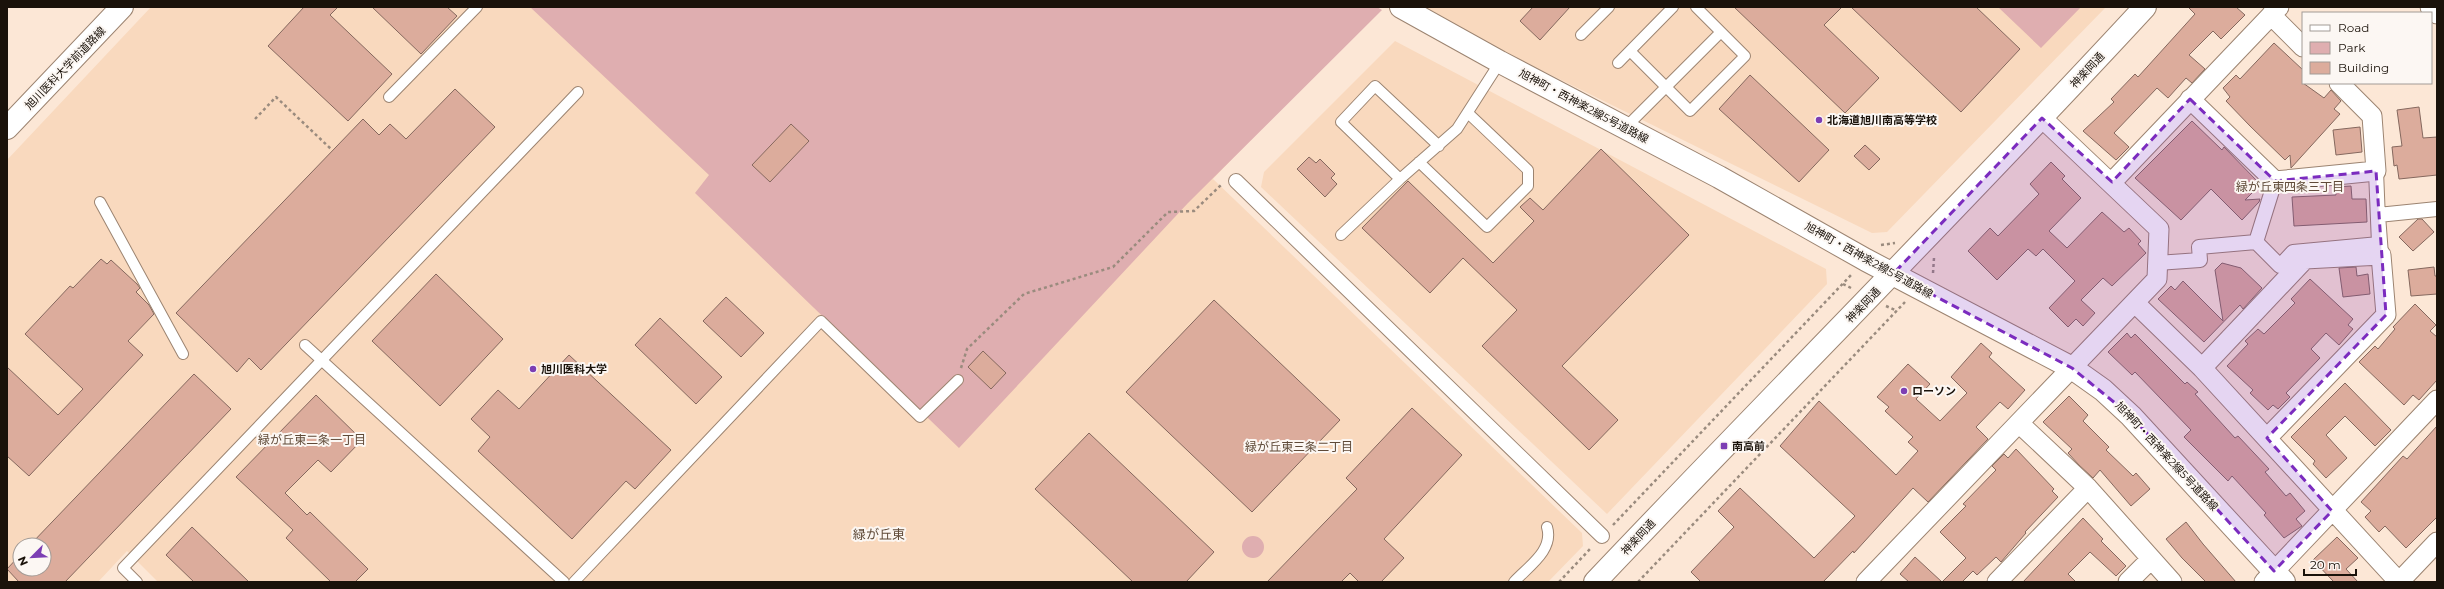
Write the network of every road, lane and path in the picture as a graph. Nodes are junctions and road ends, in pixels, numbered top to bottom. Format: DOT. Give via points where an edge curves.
graph roads {
  1 [pos="122,7"];
  2 [pos="477,7"];
  3 [pos="1402,7"];
  4 [pos="1609,7"];
  5 [pos="1673,7"];
  6 [pos="1696,7"];
  7 [pos="2145,7"];
  8 [pos="2430,7"];
  9 [pos="2275,11"];
  10 [pos="2437,14"];
  11 [pos="1721,32"];
  12 [pos="1581,36"];
  13 [pos="2302,46"];
  14 [pos="1630,51"];
  15 [pos="1500,62"];
  16 [pos="1618,63"];
  17 [pos="2340,84"];
  18 [pos="1666,87"];
  19 [pos="578,92"];
  20 [pos="389,97"];
  21 [pos="2190,99"];
  22 [pos="1468,113"];
  23 [pos="2042,118"];
  24 [pos="255,119"];
  25 [pos="7,128"];
  26 [pos="1625,128"];
  27 [pos="1439,146"];
  28 [pos="331,149"];
  29 [pos="1419,162"];
  30 [pos="2376,170"];
  31 [pos="1400,179"];
  32 [pos="1236,180"];
  33 [pos="2275,181"];
  34 [pos="2112,182"];
  35 [pos="100,202"];
  36 [pos="2437,209"];
  37 [pos="2378,215"];
  38 [pos="1341,235"];
  39 [pos="1893,242"];
  40 [pos="2256,242"];
  41 [pos="2380,250"];
  42 [pos="1934,254"];
  43 [pos="1866,260"];
  44 [pos="2157,263"];
  45 [pos="1893,274"];
  46 [pos="1919,287"];
  47 [pos="2135,303"];
  48 [pos="305,345"];
  49 [pos="183,354"];
  50 [pos="321,360"];
  51 [pos="2072,368"];
  52 [pos="2202,368"];
  53 [pos="958,380"];
  54 [pos="2437,400"];
  55 [pos="2020,424"];
  56 [pos="2267,438"];
  57 [pos="2088,488"];
  58 [pos="2332,511"];
  59 [pos="1547,527"];
  60 [pos="1602,536"];
  61 [pos="2437,542"];
  62 [pos="2151,559"];
  63 [pos="2274,578"];
  64 [pos="137,582"];
  65 [pos="564,582"];
  66 [pos="574,582"];
  67 [pos="1514,582"];
  68 [pos="1558,582"];
  69 [pos="1595,582"];
  70 [pos="1638,582"];
  71 [pos="1866,582"];
  72 [pos="1997,582"];
  73 [pos="2128,582"];
  74 [pos="2172,582"];
  1 -- 25 [label="street, 旭川医科大学前道路線"];
  2 -- 20 [label="lane"];
  3 -- 15 [label="street, 旭神町・西神楽2線5号道路線"];
  4 -- 12 [label="lane"];
  5 -- 14 [label="lane"];
  6 -- 11 [label="lane"];
  7 -- 23 [label="street, 神楽岡通"];
  8 -- 10 [label="street"];
  9 -- 13 [label="street"];
  9 -- 21 [label="street"];
  11 -- 18 [label="lane"];
  11 -- 18 [label="lane" via="1745,56 1690,111"];
  14 -- 16 [label="lane"];
  14 -- 18 [label="lane"];
  15 -- 22 [label="lane"];
  15 -- 26 [label="street, 旭神町・西神楽2線5号道路線"];
  17 -- 30 [label="street" via="2372,116"];
  18 -- 26 [label="lane"];
  19 -- 50 [label="lane"];
  21 -- 33 [label="street"];
  21 -- 34 [label="street"];
  22 -- 27 [label="lane" via="1457,129"];
  22 -- 29 [label="lane" via="1528,170 1528,186 1487,227"];
  23 -- 34 [label="street"];
  23 -- 45 [label="street, 神楽岡通"];
  24 -- 28 [label="path" via="276,97"];
  26 -- 43 [label="street, 旭神町・西神楽2線5号道路線" via="1719,177"];
  27 -- 29 [label="lane"];
  27 -- 31 [label="lane" via="1375,86 1341,122"];
  29 -- 31 [label="lane"];
  30 -- 33 [label="street"];
  30 -- 37 [label="street"];
  31 -- 38 [label="lane"];
  32 -- 53 [label="path" via="1222,183 1194,211 1168,212 1113,267 1024,294 967,349"];
  32 -- 60 [label="street"];
  33 -- 40 [label="street"];
  34 -- 44 [label="street" via="2159,229"];
  35 -- 49 [label="lane"];
  36 -- 37 [label="street"];
  37 -- 41 [label="street"];
  39 -- 43 [label="path" via="1880,245"];
  40 -- 41 [label="street" via="2280,266 2293,252"];
  40 -- 44 [label="street" via="2199,247 2200,260"];
  41 -- 52 [label="street" via="2305,259"];
  41 -- 56 [label="street" via="2386,315"];
  42 -- 46 [label="path" via="1933,274"];
  43 -- 45 [label="street, 旭神町・西神楽2線5号道路線"];
  43 -- 60 [label="path"];
  44 -- 47 [label="street" via="2157,279"];
  45 -- 46 [label="street, 旭神町・西神楽2線5号道路線"];
  45 -- 69 [label="street, 神楽岡通"];
  46 -- 51 [label="street, 旭神町・西神楽2線5号道路線"];
  46 -- 70 [label="path"];
  47 -- 51 [label="street"];
  47 -- 52 [label="street"];
  48 -- 50 [label="lane"];
  50 -- 64 [label="lane" via="122,568"];
  50 -- 65 [label="lane"];
  51 -- 55 [label="street"];
  51 -- 63 [label="street, 旭神町・西神楽2線5号道路線" via="2103,390 2131,416"];
  52 -- 56 [label="street"];
  53 -- 66 [label="lane" via="920,417 821,321"];
  54 -- 58 [label="street"];
  55 -- 57 [label="street"];
  55 -- 71 [label="street"];
  56 -- 58 [label="street"];
  57 -- 62 [label="street"];
  57 -- 72 [label="street"];
  58 -- 61 [label="street" via="2399,582"];
  58 -- 63 [label="street"];
  59 -- 67 [label="lane" via="1550,538 1545,550"];
  60 -- 68 [label="path"];
  62 -- 73 [label="street"];
  62 -- 74 [label="street"];
}
